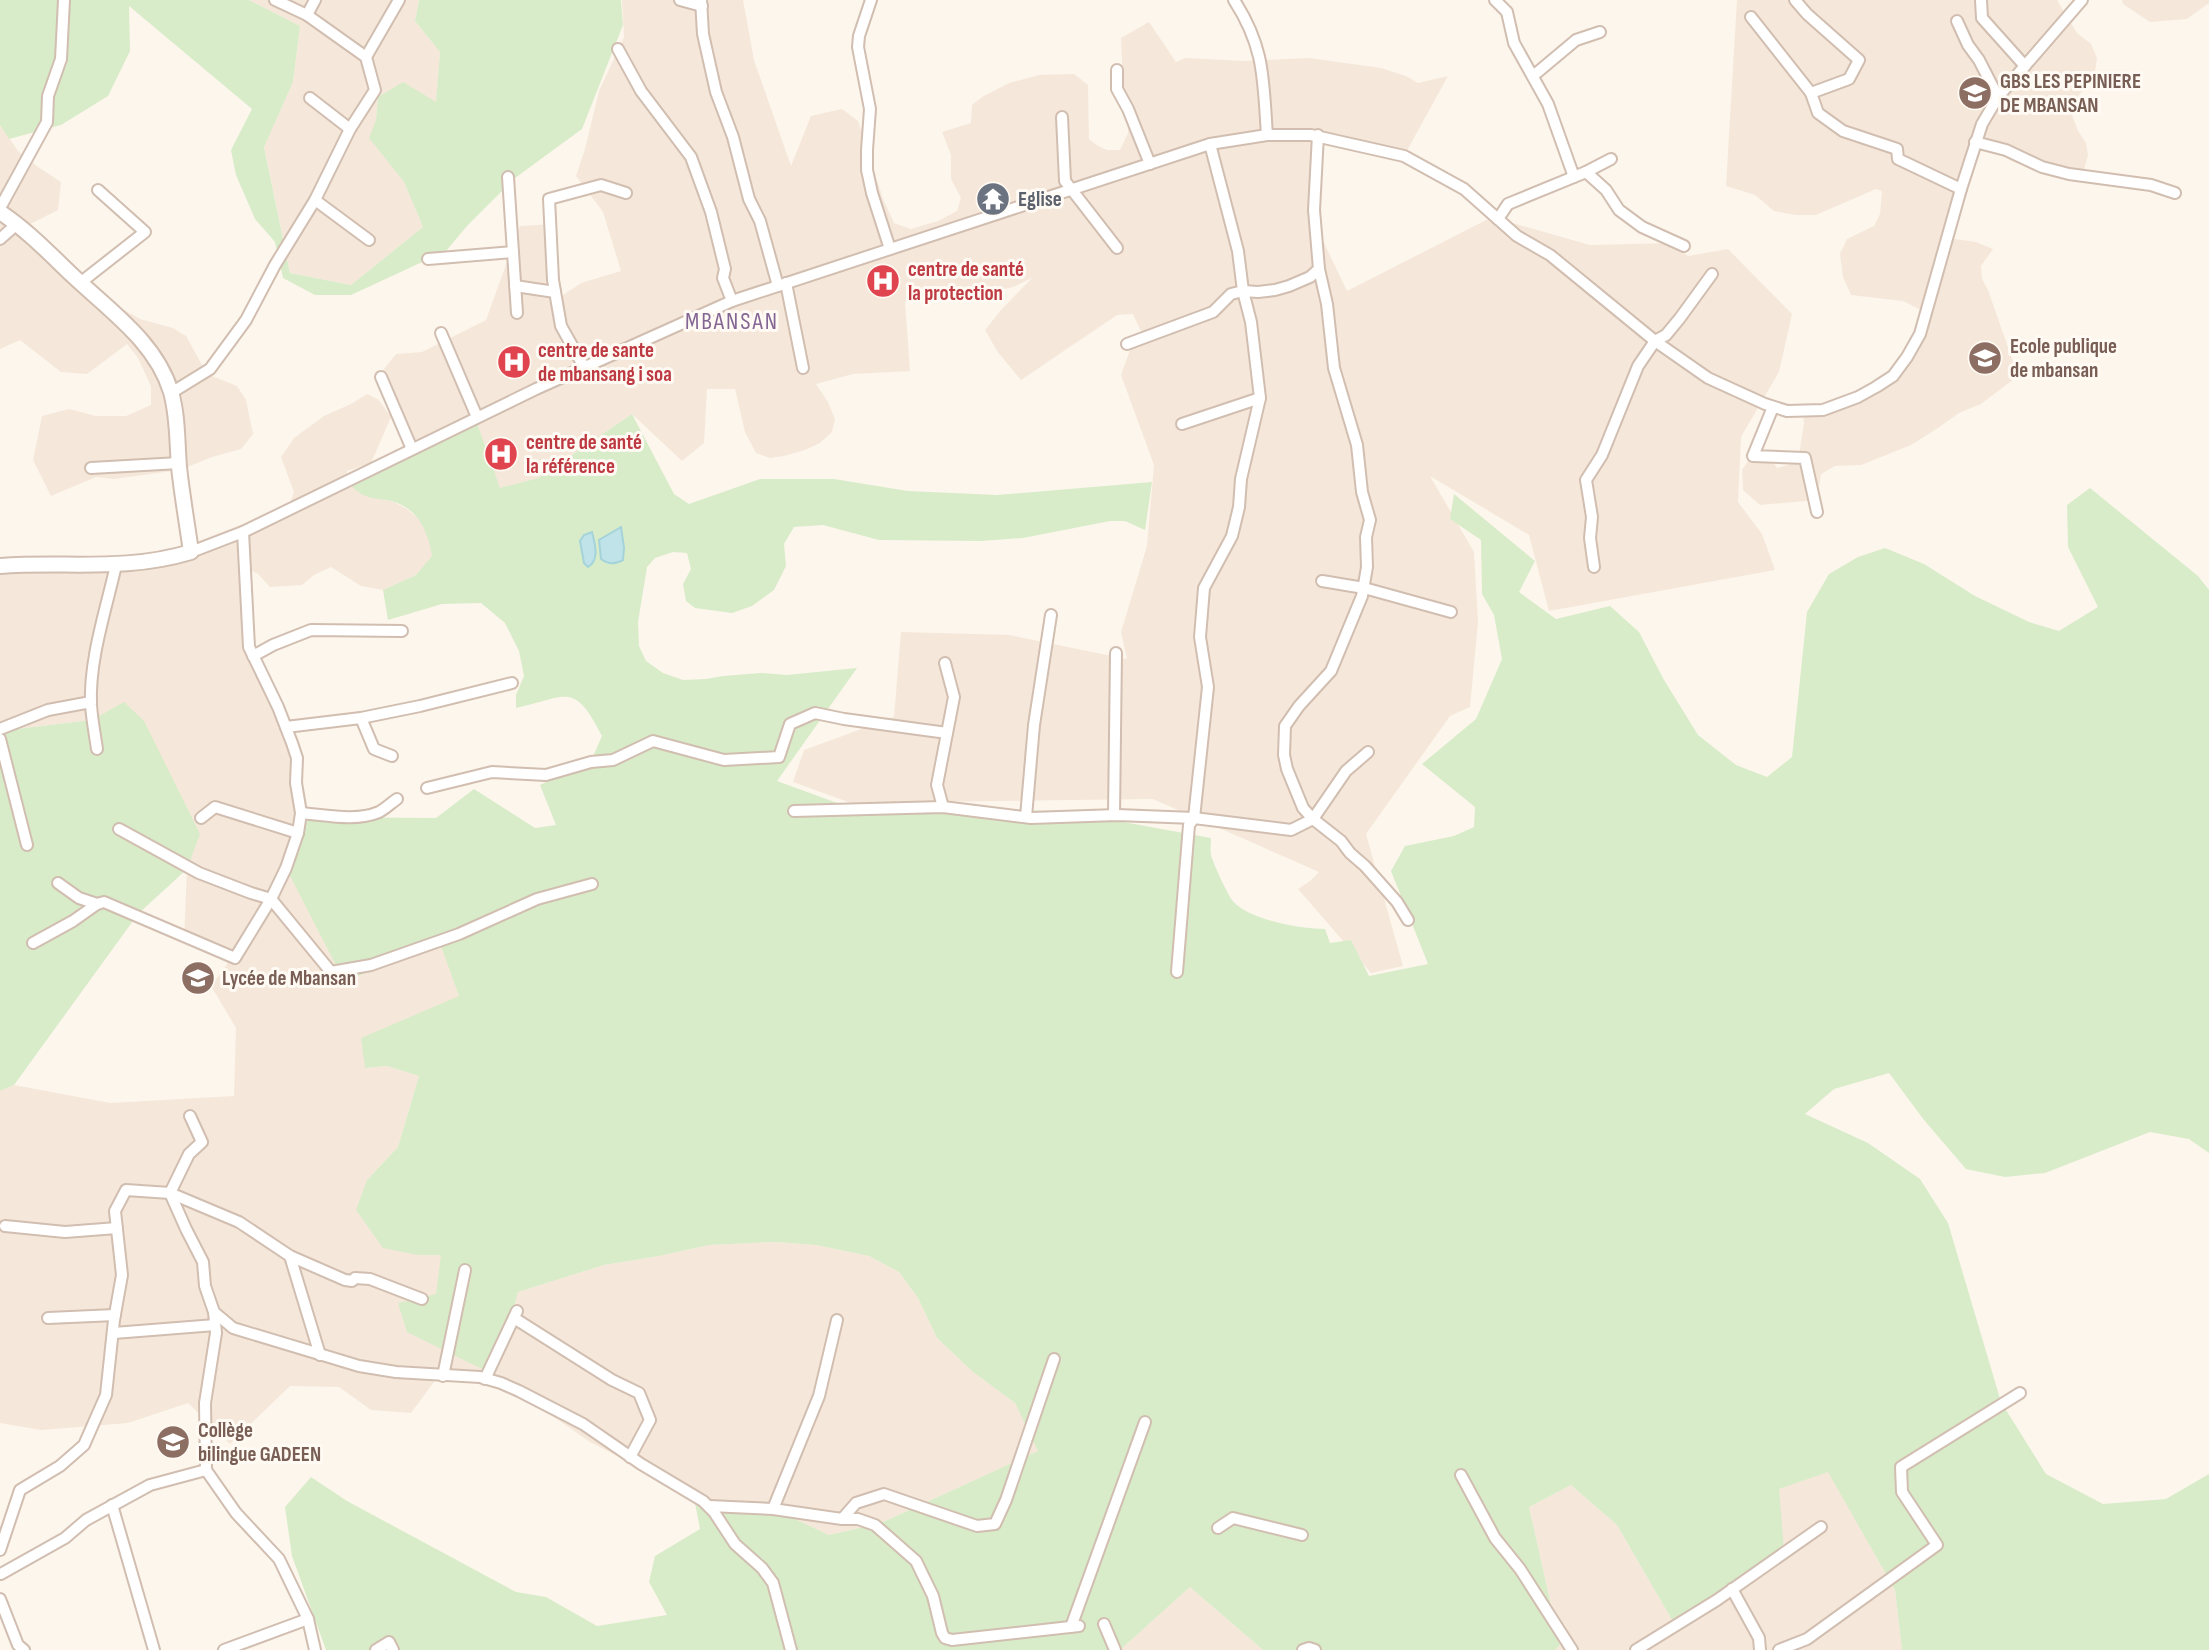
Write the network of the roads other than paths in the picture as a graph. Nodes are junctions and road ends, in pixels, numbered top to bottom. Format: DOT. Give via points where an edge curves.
graph roads {
  1 [pos="64,0"];
  2 [pos="275,0"];
  3 [pos="315,0"];
  4 [pos="399,0"];
  5 [pos="680,0"];
  6 [pos="871,0"];
  7 [pos="1234,0"];
  8 [pos="1495,0"];
  9 [pos="1795,0"];
  10 [pos="1981,0"];
  11 [pos="2082,0"];
  12 [pos="701,3"];
  13 [pos="307,15"];
  14 [pos="1751,17"];
  15 [pos="1957,21"];
  16 [pos="1600,32"];
  17 [pos="618,49"];
  18 [pos="366,57"];
  19 [pos="2025,66"];
  20 [pos="1117,70"];
  21 [pos="1533,76"];
  22 [pos="1811,93"];
  23 [pos="1998,97"];
  24 [pos="310,98"];
  25 [pos="1062,117"];
  26 [pos="350,129"];
  27 [pos="1267,135"];
  28 [pos="1318,135"];
  29 [pos="1976,142"];
  30 [pos="1210,144"];
  31 [pos="1611,159"];
  32 [pos="1150,164"];
  33 [pos="1586,172"];
  34 [pos="508,177"];
  35 [pos="1574,177"];
  36 [pos="1961,189"];
  37 [pos="98,190"];
  38 [pos="1073,190"];
  39 [pos="626,192"];
  40 [pos="2175,193"];
  41 [pos="315,200"];
  42 [pos="0,210"];
  43 [pos="1498,219"];
  44 [pos="18,224"];
  45 [pos="0,239"];
  46 [pos="369,240"];
  47 [pos="1684,246"];
  48 [pos="1117,248"];
  49 [pos="890,249"];
  50 [pos="513,252"];
  51 [pos="428,258"];
  52 [pos="1319,270"];
  53 [pos="1713,274"];
  54 [pos="80,283"];
  55 [pos="782,284"];
  56 [pos="515,286"];
  57 [pos="1243,291"];
  58 [pos="555,292"];
  59 [pos="732,301"];
  60 [pos="517,313"];
  61 [pos="442,333"];
  62 [pos="1656,341"];
  63 [pos="1127,344"];
  64 [pos="584,367"];
  65 [pos="803,368"];
  66 [pos="381,377"];
  67 [pos="171,393"];
  68 [pos="1260,398"];
  69 [pos="1773,407"];
  70 [pos="478,417"];
  71 [pos="1182,424"];
  72 [pos="412,449"];
  73 [pos="179,463"];
  74 [pos="91,468"];
  75 [pos="1817,512"];
  76 [pos="243,532"];
  77 [pos="191,552"];
  78 [pos="116,565"];
  79 [pos="0,566"];
  80 [pos="1594,567"];
  81 [pos="1322,581"];
  82 [pos="1364,588"];
  83 [pos="1451,612"];
  84 [pos="1051,615"];
  85 [pos="402,631"];
  86 [pos="1116,653"];
  87 [pos="253,656"];
  88 [pos="945,663"];
  89 [pos="512,682"];
  90 [pos="91,702"];
  91 [pos="361,718"];
  92 [pos="286,727"];
  93 [pos="0,729"];
  94 [pos="947,733"];
  95 [pos="0,740"];
  96 [pos="97,749"];
  97 [pos="1368,752"];
  98 [pos="392,756"];
  99 [pos="427,788"];
  100 [pos="397,799"];
  101 [pos="943,807"];
  102 [pos="793,811"];
  103 [pos="302,813"];
  104 [pos="1114,815"];
  105 [pos="1026,817"];
  106 [pos="201,818"];
  107 [pos="1194,818"];
  108 [pos="1313,819"];
  109 [pos="120,829"];
  110 [pos="298,833"];
  111 [pos="27,845"];
  112 [pos="58,883"];
  113 [pos="592,884"];
  114 [pos="271,898"];
  115 [pos="97,904"];
  116 [pos="1408,920"];
  117 [pos="33,943"];
  118 [pos="1177,972"];
  119 [pos="190,1116"];
  120 [pos="170,1193"];
  121 [pos="5,1226"];
  122 [pos="117,1228"];
  123 [pos="290,1256"];
  124 [pos="465,1270"];
  125 [pos="422,1299"];
  126 [pos="214,1312"];
  127 [pos="115,1315"];
  128 [pos="48,1318"];
  129 [pos="837,1320"];
  130 [pos="215,1325"];
  131 [pos="114,1333"];
  132 [pos="320,1355"];
  133 [pos="1054,1359"];
  134 [pos="443,1376"];
  135 [pos="485,1379"];
  136 [pos="2020,1392"];
  137 [pos="1145,1422"];
  138 [pos="630,1457"];
  139 [pos="206,1470"];
  140 [pos="1461,1475"];
  141 [pos="112,1505"];
  142 [pos="709,1506"];
  143 [pos="773,1509"];
  144 [pos="842,1519"];
  145 [pos="1821,1527"];
  146 [pos="1218,1528"];
  147 [pos="1302,1535"];
  148 [pos="0,1550"];
  149 [pos="0,1574"];
  150 [pos="1732,1589"];
  151 [pos="0,1599"];
  152 [pos="308,1619"];
  153 [pos="1104,1624"];
  154 [pos="17,1648"];
  155 [pos="154,1650"];
  156 [pos="224,1650"];
  157 [pos="314,1650"];
  158 [pos="376,1650"];
  159 [pos="393,1650"];
  160 [pos="791,1650"];
  161 [pos="1115,1650"];
  162 [pos="1303,1650"];
  163 [pos="1315,1650"];
  164 [pos="1572,1650"];
  165 [pos="1636,1650"];
  166 [pos="1760,1650"];
  167 [pos="1779,1650"];
  1 -- 42 [label="street" via="61,59 48,96 47,122"];
  2 -- 13 [label="street"];
  3 -- 13 [label="street"];
  4 -- 18 [label="street"];
  5 -- 12 [label="street"];
  6 -- 49 [label="street" via="858,47 870,108 867,170"];
  7 -- 27 [label="street" via="1257,46"];
  8 -- 21 [label="street" via="1507,12 1514,43"];
  9 -- 22 [label="street" via="1858,60 1849,79"];
  10 -- 19 [label="street" via="1982,18"];
  11 -- 19 [label="street"];
  12 -- 55 [label="street" via="716,92 749,199"];
  13 -- 18 [label="street"];
  14 -- 22 [label="street"];
  15 -- 23 [label="street"];
  16 -- 21 [label="street" via="1576,40"];
  17 -- 59 [label="street" via="641,91 691,156 711,212"];
  18 -- 26 [label="street" via="375,90"];
  19 -- 23 [label="street"];
  20 -- 32 [label="street" via="1117,89"];
  21 -- 35 [label="street"];
  22 -- 36 [label="street" via="1818,113 1843,131 1897,149 1898,159"];
  23 -- 29 [label="street"];
  24 -- 26 [label="street"];
  25 -- 38 [label="street" via="1065,181"];
  26 -- 41 [label="street"];
  27 -- 28 [label="street"];
  27 -- 30 [label="street"];
  28 -- 43 [label="street" via="1404,156 1464,189"];
  28 -- 52 [label="street" via="1314,210"];
  29 -- 36 [label="street"];
  29 -- 40 [label="street" via="2068,174 2151,185"];
  30 -- 32 [label="street"];
  30 -- 57 [label="street" via="1238,251"];
  31 -- 33 [label="street"];
  32 -- 38 [label="street"];
  33 -- 35 [label="street"];
  33 -- 47 [label="street" via="1619,210"];
  34 -- 50 [label="street"];
  35 -- 43 [label="street" via="1508,204"];
  36 -- 69 [label="street" via="1920,334 1893,376 1858,397 1823,410"];
  37 -- 54 [label="street" via="145,232"];
  38 -- 48 [label="street"];
  38 -- 49 [label="street"];
  39 -- 58 [label="street" via="601,185 549,199"];
  41 -- 46 [label="street"];
  41 -- 67 [label="street" via="246,320 210,369"];
  42 -- 44 [label="street"];
  43 -- 62 [label="street"];
  44 -- 45 [label="street"];
  44 -- 54 [label="street"];
  49 -- 55 [label="street"];
  50 -- 51 [label="street"];
  50 -- 56 [label="street"];
  52 -- 57 [label="street" via="1289,286"];
  52 -- 82 [label="street" via="1334,368 1357,445 1370,520"];
  53 -- 62 [label="street" via="1666,335"];
  54 -- 67 [label="street" via="152,353"];
  55 -- 59 [label="street"];
  55 -- 65 [label="street"];
  56 -- 58 [label="street"];
  56 -- 60 [label="street"];
  57 -- 63 [label="street" via="1231,294 1213,312"];
  57 -- 68 [label="street"];
  58 -- 64 [label="street" via="561,326"];
  59 -- 64 [label="street"];
  61 -- 70 [label="street"];
  62 -- 69 [label="street" via="1708,378"];
  62 -- 80 [label="street" via="1638,366 1602,455 1586,480"];
  64 -- 70 [label="street"];
  66 -- 72 [label="street"];
  67 -- 73 [label="street"];
  68 -- 71 [label="street"];
  68 -- 107 [label="street" via="1232,536 1204,588 1200,637 1209,687"];
  69 -- 75 [label="street" via="1753,456 1805,458"];
  70 -- 72 [label="street"];
  72 -- 76 [label="street"];
  73 -- 74 [label="street"];
  73 -- 77 [label="street"];
  76 -- 77 [label="street"];
  76 -- 87 [label="street" via="247,632"];
  77 -- 78 [label="street"];
  78 -- 79 [label="street"];
  78 -- 90 [label="street"];
  81 -- 82 [label="street"];
  82 -- 83 [label="street"];
  82 -- 108 [label="street" via="1331,671 1284,726 1287,769 1303,808"];
  84 -- 105 [label="street"];
  85 -- 87 [label="street" via="310,629"];
  86 -- 104 [label="street"];
  87 -- 92 [label="street"];
  88 -- 94 [label="street" via="954,697"];
  89 -- 91 [label="street"];
  90 -- 93 [label="street" via="48,710"];
  90 -- 96 [label="street"];
  91 -- 92 [label="street"];
  91 -- 98 [label="street" via="374,749"];
  92 -- 103 [label="street" via="296,758"];
  94 -- 99 [label="street" via="815,713 790,724 779,757 724,760 653,741 613,760 546,775 492,772"];
  94 -- 101 [label="street" via="937,785"];
  95 -- 111 [label="street"];
  97 -- 108 [label="street" via="1346,771"];
  100 -- 103 [label="street" via="369,814"];
  101 -- 102 [label="street"];
  101 -- 105 [label="street"];
  103 -- 110 [label="street"];
  104 -- 105 [label="street"];
  104 -- 107 [label="street"];
  106 -- 110 [label="street" via="215,807"];
  107 -- 108 [label="street" via="1291,830"];
  107 -- 118 [label="street" via="1189,825"];
  108 -- 116 [label="street" via="1341,841"];
  109 -- 114 [label="street" via="200,873"];
  110 -- 114 [label="street"];
  112 -- 115 [label="street"];
  113 -- 114 [label="street" via="537,899 459,934 371,965 331,972"];
  114 -- 115 [label="street" via="234,958 111,904"];
  115 -- 117 [label="street"];
  119 -- 120 [label="street" via="202,1142 189,1154"];
  120 -- 122 [label="street" via="125,1190 116,1211"];
  120 -- 123 [label="street" via="239,1222"];
  120 -- 126 [label="street" via="203,1262"];
  121 -- 122 [label="street" via="65,1232"];
  122 -- 127 [label="street" via="122,1275"];
  123 -- 125 [label="street" via="345,1280 370,1279"];
  123 -- 132 [label="street"];
  124 -- 134 [label="street"];
  126 -- 130 [label="street"];
  126 -- 132 [label="street" via="233,1328"];
  127 -- 128 [label="street"];
  127 -- 131 [label="street"];
  129 -- 143 [label="street" via="819,1396"];
  130 -- 131 [label="street"];
  130 -- 139 [label="street" via="205,1403"];
  131 -- 148 [label="street" via="106,1395 84,1444 60,1466 20,1490"];
  132 -- 134 [label="street" via="359,1366"];
  133 -- 144 [label="street" via="995,1524 977,1526 884,1494 856,1503"];
  134 -- 135 [label="street"];
  135 -- 138 [label="street" via="583,1424"];
  135 -- 138 [label="street" via="516,1314 612,1380 639,1393 650,1420"];
  136 -- 167 [label="street" via="1901,1467 1902,1492 1937,1545 1807,1639"];
  137 -- 144 [label="street" via="1075,1627 945,1638 933,1596 916,1562 874,1525"];
  138 -- 142 [label="street"];
  139 -- 141 [label="street" via="150,1485"];
  139 -- 152 [label="street" via="236,1513 279,1559"];
  140 -- 164 [label="street" via="1495,1538"];
  141 -- 149 [label="street"];
  141 -- 155 [label="street"];
  142 -- 143 [label="street"];
  142 -- 160 [label="street" via="735,1544 773,1583"];
  143 -- 144 [label="street"];
  145 -- 150 [label="street"];
  146 -- 147 [label="street" via="1233,1518"];
  150 -- 165 [label="street"];
  150 -- 166 [label="street" via="1759,1638"];
  151 -- 154 [label="street"];
  152 -- 156 [label="street"];
  152 -- 157 [label="street"];
  153 -- 161 [label="street"];
  158 -- 159 [label="street" via="389,1642"];
  162 -- 163 [label="street"];
}
